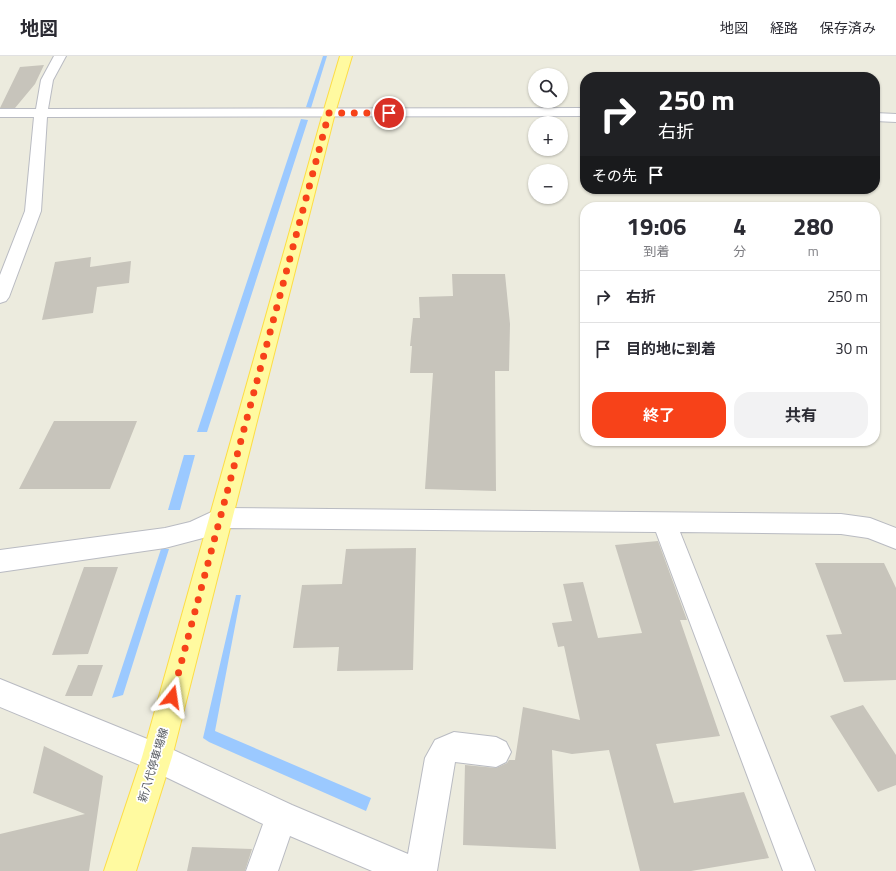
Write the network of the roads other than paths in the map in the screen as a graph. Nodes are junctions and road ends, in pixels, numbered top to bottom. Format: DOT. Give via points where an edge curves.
graph roads {
  1 [pos="60,56"];
  2 [pos="346,56"];
  3 [pos="580,112"];
  4 [pos="0,113"];
  5 [pos="329,113"];
  6 [pos="41,114"];
  7 [pos="880,117"];
  8 [pos="896,118"];
  9 [pos="1,290"];
  10 [pos="220,518"];
  11 [pos="664,523"];
  12 [pos="896,539"];
  13 [pos="0,561"];
  14 [pos="0,693"];
  15 [pos="496,752"];
  16 [pos="156,757"];
  17 [pos="281,816"];
  18 [pos="120,871"];
  19 [pos="262,871"];
  20 [pos="410,871"];
  21 [pos="421,871"];
  22 [pos="799,871"];
  1 -- 6 [label="street" via="47,80"];
  2 -- 5 [label="main road, 新八代停車場線"];
  3 -- 5 [label="street"];
  4 -- 6 [label="street"];
  5 -- 6 [label="street"];
  5 -- 10 [label="main road, 新八代停車場線"];
  6 -- 9 [label="street" via="32,211"];
  7 -- 8 [label="street"];
  10 -- 11 [label="street"];
  10 -- 13 [label="street" via="195,532 165,538"];
  10 -- 16 [label="main road, 新八代停車場線"];
  11 -- 12 [label="street" via="841,524 870,528"];
  11 -- 22 [label="street"];
  14 -- 16 [label="street"];
  15 -- 21 [label="street" via="454,747 445,750 440,758"];
  16 -- 17 [label="street"];
  16 -- 18 [label="main road, 新八代停車場線"];
  17 -- 19 [label="street"];
  17 -- 20 [label="street"];
}
